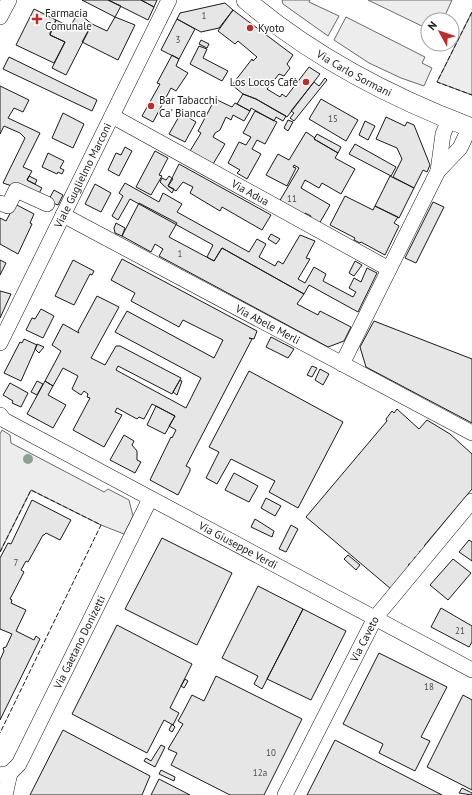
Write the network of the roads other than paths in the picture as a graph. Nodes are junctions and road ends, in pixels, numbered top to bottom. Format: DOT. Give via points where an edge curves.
graph roads {
  1 [pos="9,0"];
  2 [pos="246,0"];
  3 [pos="169,3"];
  4 [pos="0,18"];
  5 [pos="112,116"];
  6 [pos="449,120"];
  7 [pos="471,127"];
  8 [pos="438,171"];
  9 [pos="0,202"];
  10 [pos="47,204"];
  11 [pos="63,216"];
  12 [pos="389,269"];
  13 [pos="0,343"];
  14 [pos="342,364"];
  15 [pos="1,418"];
  16 [pos="472,433"];
  17 [pos="150,499"];
  18 [pos="472,501"];
  19 [pos="374,618"];
  20 [pos="472,670"];
  21 [pos="5,774"];
  22 [pos="5,795"];
  23 [pos="284,795"];
  1 -- 4 [label="street"];
  2 -- 6 [label="main road, Via Carlo Sormani" via="280,28 338,66"];
  3 -- 5 [label="street, Viale Guglielmo Marconi"];
  5 -- 11 [label="street, Viale Guglielmo Marconi"];
  5 -- 12 [label="street, Via Adua"];
  6 -- 7 [label="main road, Via Carlo Sormani"];
  6 -- 8 [label="street" via="443,134"];
  7 -- 8 [label="street" via="460,148"];
  8 -- 12 [label="street"];
  9 -- 10 [label="street" via="8,206 16,190"];
  11 -- 13 [label="street, Viale Guglielmo Marconi"];
  11 -- 14 [label="street, Via Abele Merli"];
  12 -- 14 [label="street"];
  14 -- 16 [label="street, Via Abele Merli"];
  15 -- 17 [label="street, Via Giuseppe Verdi"];
  17 -- 19 [label="street, Via Giuseppe Verdi"];
  17 -- 21 [label="street, Via Gaetano Donizetti" via="19,764"];
  18 -- 19 [label="street, Via Caveto"];
  19 -- 20 [label="street, Via Giuseppe Verdi"];
  19 -- 23 [label="street, Via Caveto"];
  21 -- 22 [label="street"];
}
